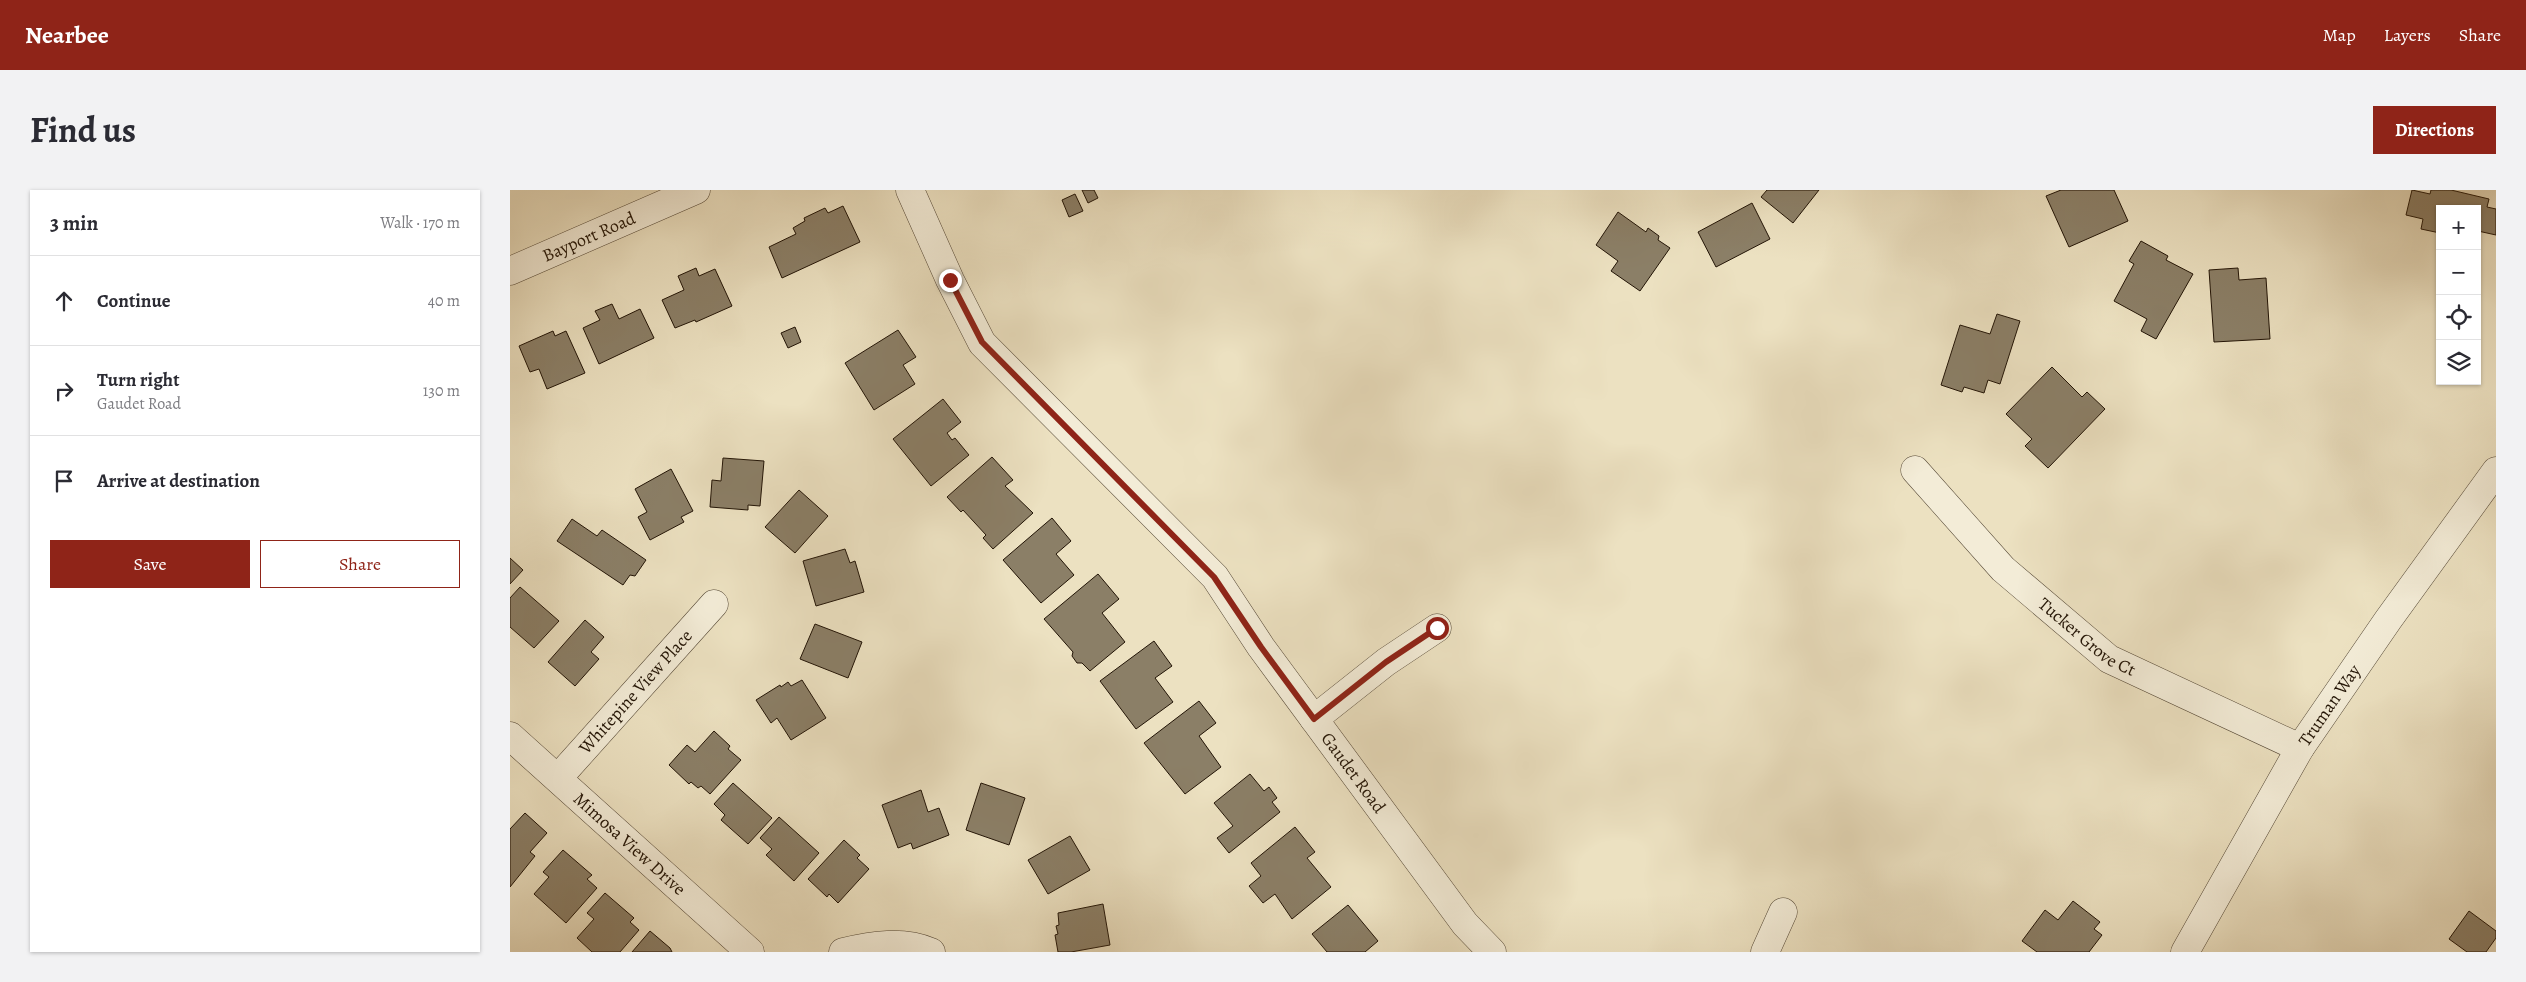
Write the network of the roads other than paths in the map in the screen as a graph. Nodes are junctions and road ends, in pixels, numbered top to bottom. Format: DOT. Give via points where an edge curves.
graph roads {
  1 [pos="696,190"];
  2 [pos="910,190"];
  3 [pos="510,271"];
  4 [pos="1916,470"];
  5 [pos="2496,471"];
  6 [pos="714,604"];
  7 [pos="1437,628"];
  8 [pos="1314,719"];
  9 [pos="510,736"];
  10 [pos="2300,748"];
  11 [pos="558,778"];
  12 [pos="1783,912"];
  13 [pos="750,952"];
  14 [pos="843,952"];
  15 [pos="931,952"];
  16 [pos="1492,952"];
  17 [pos="1765,952"];
  18 [pos="2185,952"];
  1 -- 3 [label="street, Bayport Road"];
  2 -- 8 [label="street, Gaudet Road" via="982,342 1214,577"];
  4 -- 10 [label="street, Tucker Grove Ct" via="2003,569 2109,659"];
  5 -- 10 [label="street, Truman Way"];
  6 -- 11 [label="street, Whitepine View Place"];
  7 -- 8 [label="street" via="1386,662"];
  8 -- 16 [label="street, Gaudet Road" via="1465,924"];
  9 -- 11 [label="street, Mimosa View Drive"];
  10 -- 18 [label="street, Truman Way"];
  11 -- 13 [label="street, Mimosa View Drive"];
  12 -- 17 [label="street"];
  14 -- 15 [label="street" via="871,945 899,945"];
}
